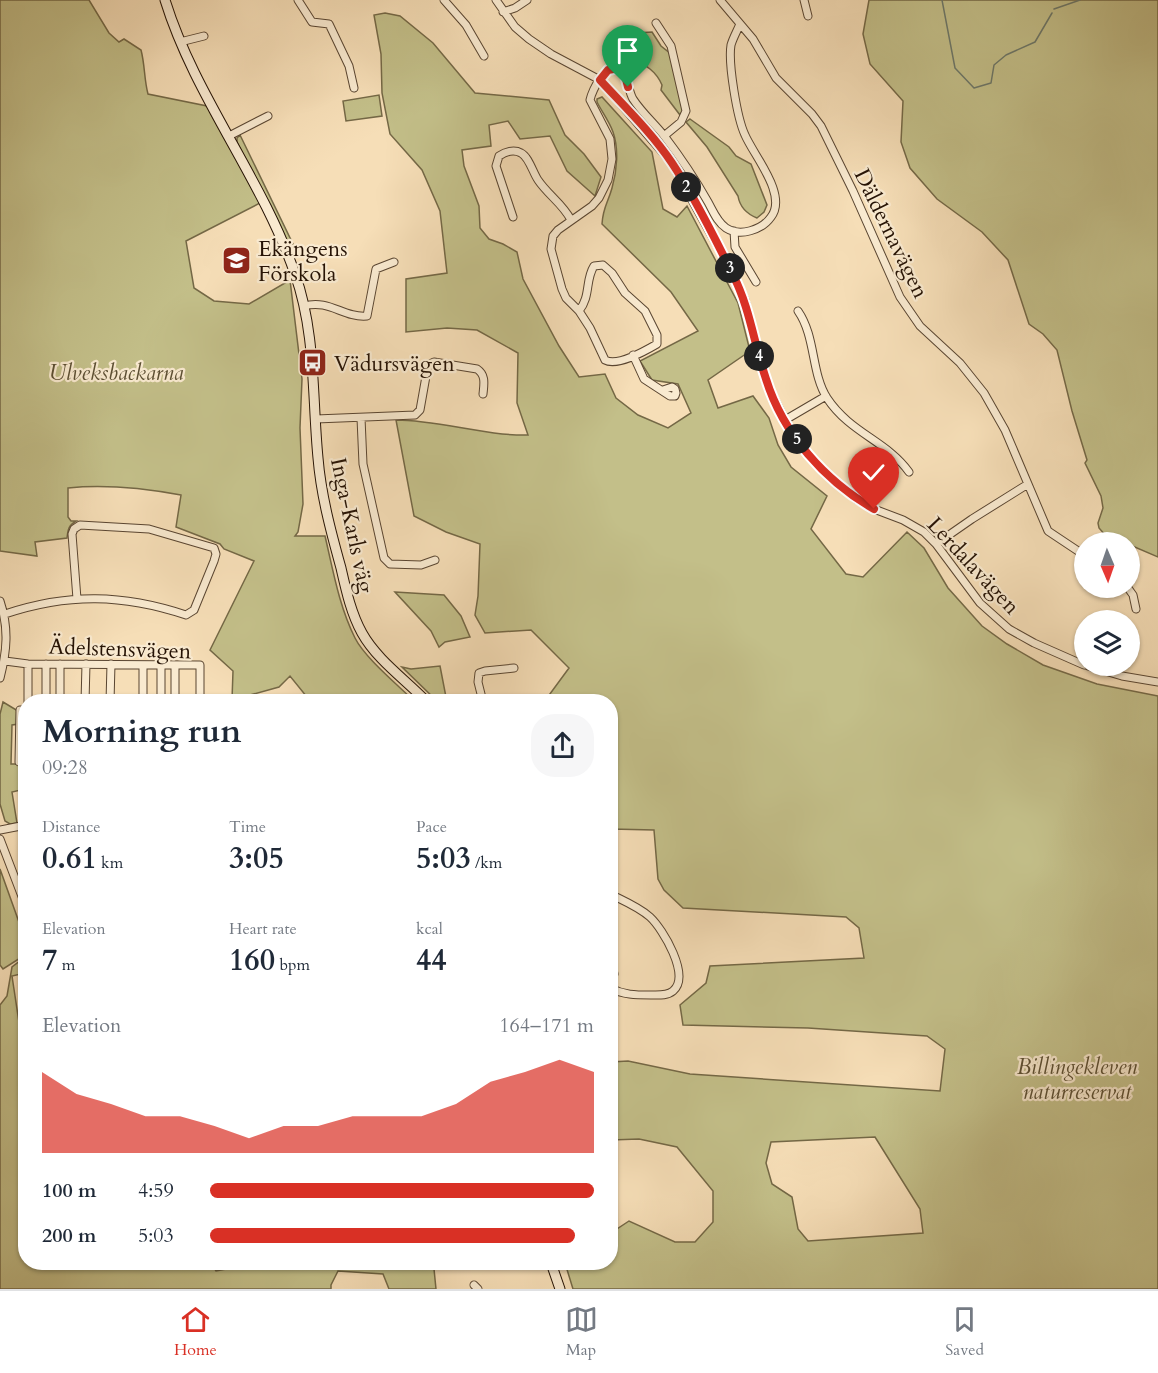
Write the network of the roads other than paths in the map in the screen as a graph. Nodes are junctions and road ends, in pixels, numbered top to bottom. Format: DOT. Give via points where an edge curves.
graph roads {
  1 [pos="165,0"];
  2 [pos="298,0"];
  3 [pos="444,0"];
  4 [pos="496,0"];
  5 [pos="527,0"];
  6 [pos="720,0"];
  7 [pos="804,0"];
  8 [pos="503,12"];
  9 [pos="808,16"];
  10 [pos="656,23"];
  11 [pos="741,24"];
  12 [pos="204,36"];
  13 [pos="180,42"];
  14 [pos="484,56"];
  15 [pos="600,80"];
  16 [pos="354,88"];
  17 [pos="268,116"];
  18 [pos="664,135"];
  19 [pos="229,136"];
  20 [pos="513,218"];
  21 [pos="571,220"];
  22 [pos="734,231"];
  23 [pos="394,262"];
  24 [pos="756,282"];
  25 [pos="304,306"];
  26 [pos="579,311"];
  27 [pos="798,311"];
  28 [pos="633,356"];
  29 [pos="663,390"];
  30 [pos="483,393"];
  31 [pos="826,396"];
  32 [pos="361,418"];
  33 [pos="316,419"];
  34 [pos="785,420"];
  35 [pos="909,472"];
  36 [pos="1028,484"];
  37 [pos="936,544"];
  38 [pos="1074,548"];
  39 [pos="435,560"];
  40 [pos="77,598"];
  41 [pos="1134,598"];
  42 [pos="0,601"];
  43 [pos="1136,609"];
  44 [pos="5,614"];
  45 [pos="1074,660"];
  46 [pos="5,661"];
  47 [pos="28,664"];
  48 [pos="46,664"];
  49 [pos="60,664"];
  50 [pos="86,664"];
  51 [pos="111,664"];
  52 [pos="175,665"];
  53 [pos="144,666"];
  54 [pos="161,666"];
  55 [pos="514,668"];
  56 [pos="1122,676"];
  57 [pos="0,678"];
  58 [pos="1158,682"];
  59 [pos="28,694"];
  60 [pos="46,694"];
  61 [pos="60,694"];
  62 [pos="85,694"];
  63 [pos="110,694"];
  64 [pos="143,694"];
  65 [pos="161,694"];
  66 [pos="175,694"];
  67 [pos="200,694"];
  68 [pos="419,694"];
  69 [pos="481,694"];
  70 [pos="18,827"];
  71 [pos="0,830"];
  72 [pos="0,839"];
  73 [pos="18,885"];
  74 [pos="618,898"];
  75 [pos="618,992"];
  76 [pos="553,1270"];
  77 [pos="560,1289"];
  1 -- 13 [label="street, Inga-Karls väg"];
  2 -- 16 [label="street" via="312,22 329,24 349,66"];
  3 -- 14 [label="street" via="466,25"];
  4 -- 8 [label="street, Lerdalavägen"];
  5 -- 8 [label="street"];
  6 -- 11 [label="street, Däldernavägen"];
  7 -- 9 [label="street"];
  8 -- 15 [label="street, Lerdalavägen" via="529,39"];
  10 -- 18 [label="street" via="671,46 686,111 681,122"];
  11 -- 22 [label="street" via="733,39 731,56 739,117 777,202 763,225 745,232"];
  11 -- 36 [label="street, Däldernavägen" via="776,78 821,126 900,297 920,326 960,363 984,393"];
  12 -- 13 [label="street"];
  13 -- 19 [label="street, Inga-Karls väg"];
  15 -- 18 [label="street" via="613,67 623,71 634,101"];
  15 -- 21 [label="street" via="590,100 610,139 611,170 599,198"];
  15 -- 34 [label="street, Lerdalavägen" via="654,140 687,189 745,300 766,382"];
  17 -- 19 [label="street"];
  18 -- 22 [label="street" via="719,221"];
  19 -- 25 [label="street, Inga-Karls väg" via="286,248"];
  20 -- 21 [label="street" via="496,165 499,156 512,151 526,157 539,181"];
  21 -- 26 [label="street" via="553,236 550,249 566,298"];
  22 -- 24 [label="street" via="735,247"];
  23 -- 25 [label="street" via="376,269 367,315 346,313 324,304"];
  25 -- 33 [label="street, Inga-Karls väg"];
  26 -- 28 [label="street" via="605,360 617,363"];
  26 -- 28 [label="street" via="586,303 591,271 597,265 607,267 625,293 645,311 657,335 657,344"];
  27 -- 31 [label="street" via="806,322"];
  28 -- 29 [label="street" via="644,379"];
  30 -- 32 [label="street" via="484,382 477,369 434,362 426,370 418,413"];
  31 -- 34 [label="street"];
  31 -- 35 [label="street" via="853,427 899,458"];
  32 -- 33 [label="street"];
  32 -- 39 [label="street" via="363,464 384,558 390,564 421,565"];
  33 -- 68 [label="street, Inga-Karls väg" via="324,500 355,617 372,646"];
  34 -- 37 [label="street, Lerdalavägen" via="832,480 856,499 924,532"];
  36 -- 37 [label="street"];
  36 -- 38 [label="street, Däldernavägen" via="1048,531"];
  37 -- 45 [label="street, Lerdalavägen" via="980,603 1009,629"];
  40 -- 40 [label="street" via="143,602 190,614 214,561 214,548 149,529 80,525 72,534"];
  40 -- 44 [label="street"];
  41 -- 43 [label="street"];
  42 -- 44 [label="street"];
  44 -- 46 [label="street"];
  46 -- 47 [label="street, Ädelstensvägen"];
  46 -- 57 [label="street"];
  47 -- 48 [label="street, Ädelstensvägen"];
  47 -- 59 [label="street"];
  48 -- 49 [label="street, Ädelstensvägen"];
  48 -- 60 [label="street"];
  49 -- 50 [label="street, Ädelstensvägen"];
  49 -- 61 [label="street"];
  50 -- 51 [label="street, Ädelstensvägen"];
  50 -- 62 [label="street"];
  51 -- 53 [label="street, Ädelstensvägen"];
  51 -- 63 [label="street"];
  52 -- 54 [label="street, Ädelstensvägen"];
  52 -- 66 [label="street"];
  52 -- 67 [label="street, Ädelstensvägen" via="200,665"];
  53 -- 54 [label="street, Ädelstensvägen"];
  53 -- 64 [label="street"];
  54 -- 65 [label="street"];
  55 -- 69 [label="street" via="479,674"];
  56 -- 58 [label="street, Lerdalavägen"];
  70 -- 71 [label="street"];
  72 -- 73 [label="street"];
  74 -- 75 [label="street" via="657,924 678,969 678,984 662,995"];
  76 -- 77 [label="street"];
}
